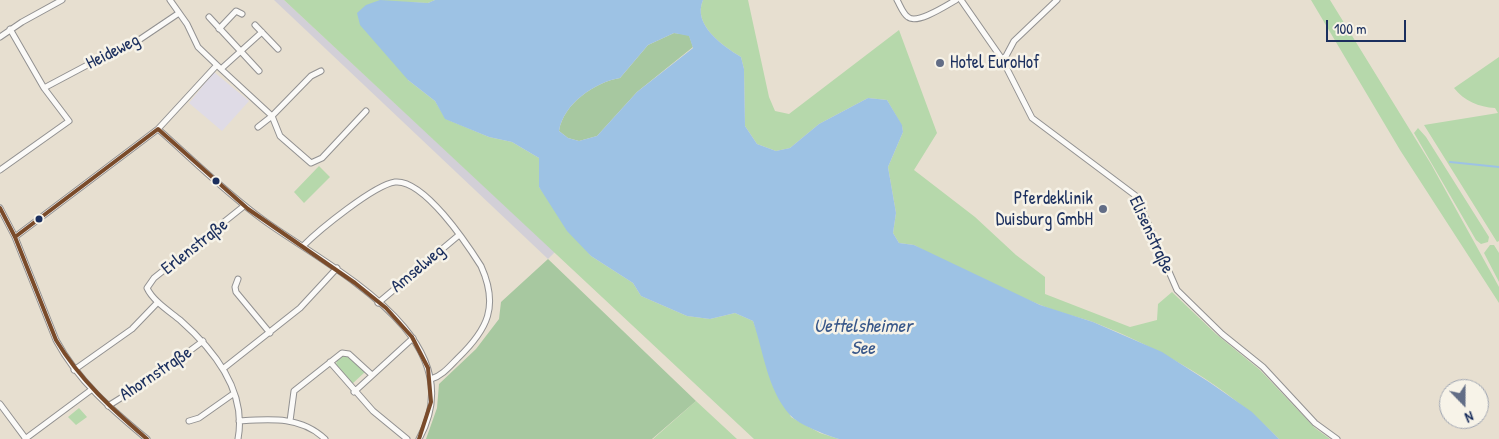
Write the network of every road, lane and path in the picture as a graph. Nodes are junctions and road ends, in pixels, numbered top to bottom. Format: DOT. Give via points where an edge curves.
graph roads {
  1 [pos="62,0"];
  2 [pos="170,0"];
  3 [pos="897,0"];
  4 [pos="956,0"];
  5 [pos="961,0"];
  6 [pos="1057,0"];
  7 [pos="179,13"];
  8 [pos="242,14"];
  9 [pos="209,17"];
  10 [pos="255,25"];
  11 [pos="10,29"];
  12 [pos="219,30"];
  13 [pos="262,32"];
  14 [pos="0,37"];
  15 [pos="278,49"];
  16 [pos="239,51"];
  17 [pos="1002,59"];
  18 [pos="219,67"];
  19 [pos="259,71"];
  20 [pos="321,71"];
  21 [pos="44,88"];
  22 [pos="366,112"];
  23 [pos="272,116"];
  24 [pos="258,127"];
  25 [pos="158,129"];
  26 [pos="0,170"];
  27 [pos="244,206"];
  28 [pos="0,208"];
  29 [pos="458,235"];
  30 [pos="15,237"];
  31 [pos="303,246"];
  32 [pos="337,268"];
  33 [pos="238,279"];
  34 [pos="158,302"];
  35 [pos="378,303"];
  36 [pos="270,333"];
  37 [pos="413,338"];
  38 [pos="204,341"];
  39 [pos="330,362"];
  40 [pos="224,368"];
  41 [pos="74,370"];
  42 [pos="372,375"];
  43 [pos="431,379"];
  44 [pos="91,390"];
  45 [pos="354,392"];
  46 [pos="233,394"];
  47 [pos="0,404"];
  48 [pos="108,406"];
  49 [pos="189,421"];
  50 [pos="239,421"];
  51 [pos="290,421"];
  52 [pos="26,439"];
  53 [pos="146,439"];
  54 [pos="238,439"];
  55 [pos="325,439"];
  56 [pos="407,439"];
  57 [pos="419,439"];
  58 [pos="1337,439"];
  1 -- 11 [label="street"];
  2 -- 7 [label="street"];
  3 -- 4 [label="street" via="906,16 914,20"];
  5 -- 17 [label="street, Elisenstraße"];
  6 -- 17 [label="street" via="1014,41"];
  7 -- 18 [label="street" via="198,47"];
  7 -- 21 [label="street, Heideweg" via="133,44"];
  8 -- 12 [label="street" via="236,11"];
  9 -- 12 [label="street"];
  10 -- 13 [label="street"];
  11 -- 14 [label="street"];
  11 -- 21 [label="street"];
  12 -- 16 [label="street"];
  13 -- 15 [label="street"];
  13 -- 16 [label="street"];
  16 -- 18 [label="street"];
  16 -- 19 [label="street"];
  17 -- 58 [label="street, Elisenstraße" via="1032,118 1136,196 1177,290 1222,334 1263,367 1315,423"];
  18 -- 23 [label="street"];
  18 -- 25 [label="street"];
  20 -- 23 [label="street" via="311,76"];
  21 -- 26 [label="street" via="68,121"];
  22 -- 23 [label="street" via="322,158 310,163 280,136"];
  23 -- 24 [label="street"];
  25 -- 27 [label="street"];
  25 -- 30 [label="street"];
  27 -- 31 [label="street"];
  27 -- 34 [label="street, Erlenstraße" via="154,278 147,288"];
  28 -- 30 [label="street"];
  29 -- 31 [label="street" via="429,198 410,185 396,182 366,198"];
  29 -- 35 [label="street, Amselweg"];
  29 -- 43 [label="street" via="473,253 486,278 489,311 474,343"];
  30 -- 41 [label="street" via="56,340"];
  31 -- 32 [label="street"];
  32 -- 35 [label="street"];
  32 -- 36 [label="street" via="300,308"];
  33 -- 36 [label="street" via="236,292"];
  34 -- 38 [label="street"];
  34 -- 41 [label="street" via="132,329"];
  35 -- 37 [label="street"];
  36 -- 40 [label="street"];
  37 -- 42 [label="street"];
  37 -- 43 [label="street"];
  38 -- 40 [label="street"];
  38 -- 48 [label="street, Ahornstraße"];
  39 -- 42 [label="street" via="345,352"];
  39 -- 45 [label="street"];
  39 -- 51 [label="street" via="294,391"];
  40 -- 46 [label="street"];
  41 -- 44 [label="street"];
  42 -- 45 [label="street"];
  43 -- 57 [label="street" via="431,406"];
  44 -- 48 [label="street"];
  44 -- 52 [label="street"];
  45 -- 56 [label="street"];
  46 -- 49 [label="street" via="199,418"];
  46 -- 50 [label="street"];
  47 -- 52 [label="street"];
  48 -- 53 [label="street"];
  50 -- 51 [label="street"];
  50 -- 54 [label="street"];
  51 -- 55 [label="street" via="308,427"];
}
